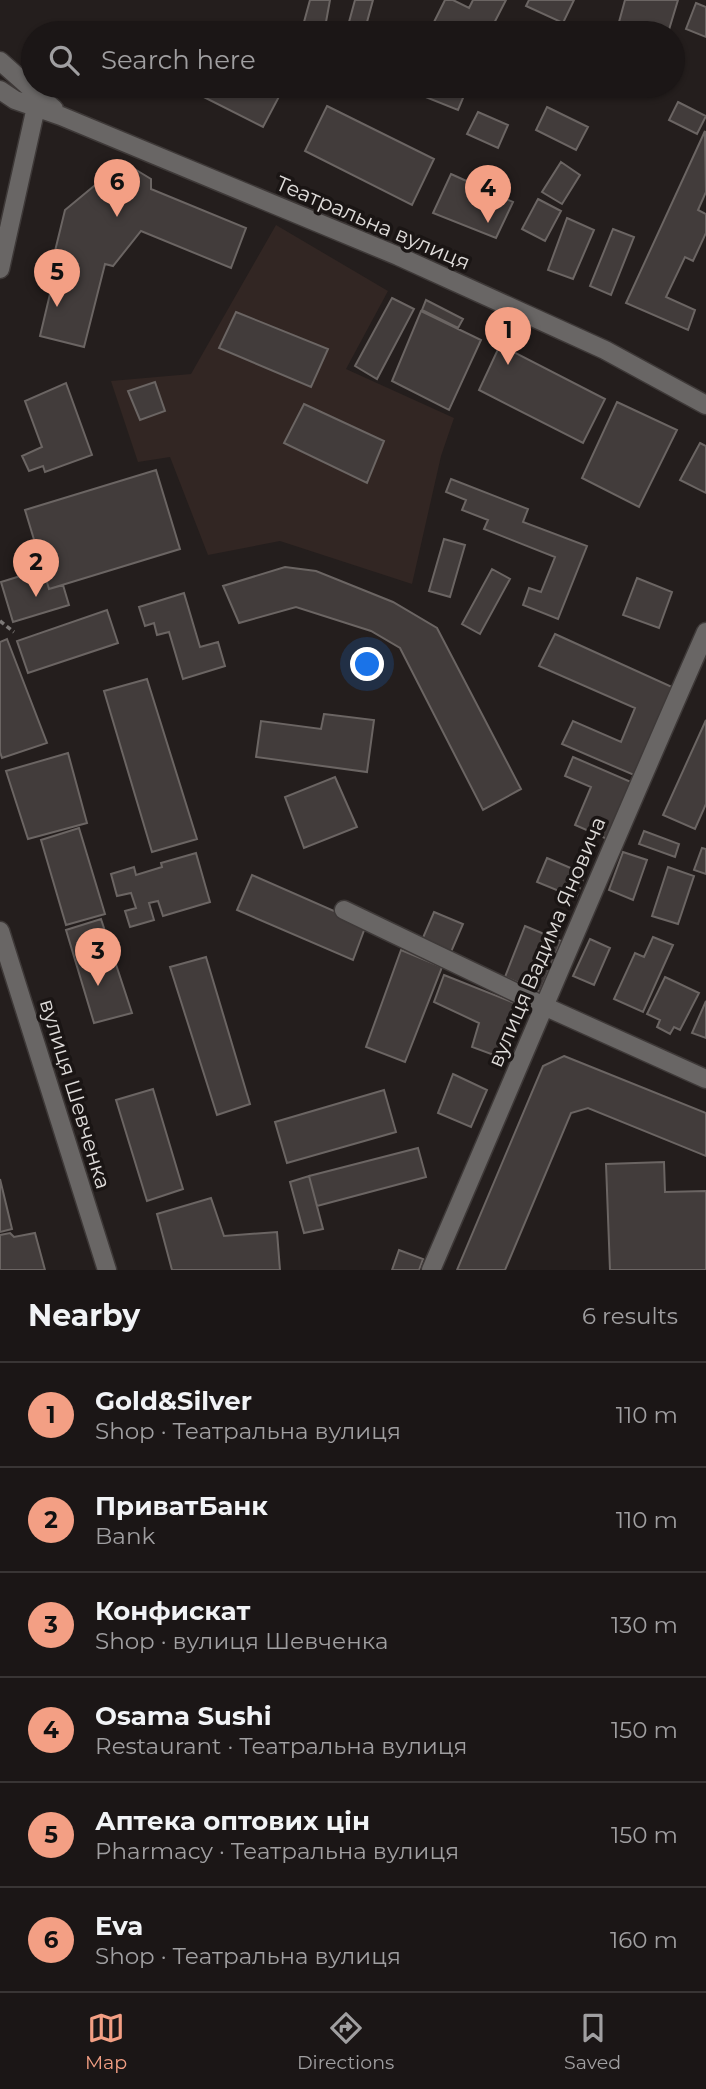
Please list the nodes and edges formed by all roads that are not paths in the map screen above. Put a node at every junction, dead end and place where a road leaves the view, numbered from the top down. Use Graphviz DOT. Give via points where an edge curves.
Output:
graph roads {
  1 [pos="0,61"];
  2 [pos="21,80"];
  3 [pos="5,97"];
  4 [pos="41,98"];
  5 [pos="36,107"];
  6 [pos="61,116"];
  7 [pos="0,269"];
  8 [pos="706,405"];
  9 [pos="706,632"];
  10 [pos="344,910"];
  11 [pos="0,931"];
  12 [pos="546,1007"];
  13 [pos="706,1079"];
  14 [pos="107,1270"];
  15 [pos="431,1270"];
  1 -- 2 [label="street"];
  3 -- 5 [label="street, Театральна вулиця"];
  4 -- 6 [label="street"];
  5 -- 6 [label="street, Театральна вулиця"];
  5 -- 7 [label="street"];
  6 -- 8 [label="street, Театральна вулиця" via="398,256 605,350"];
  9 -- 12 [label="street, вулиця Вадима Яновича"];
  10 -- 12 [label="street"];
  11 -- 14 [label="street, вулиця Шевченка"];
  12 -- 13 [label="street"];
  12 -- 15 [label="street, вулиця Вадима Яновича"];
}
